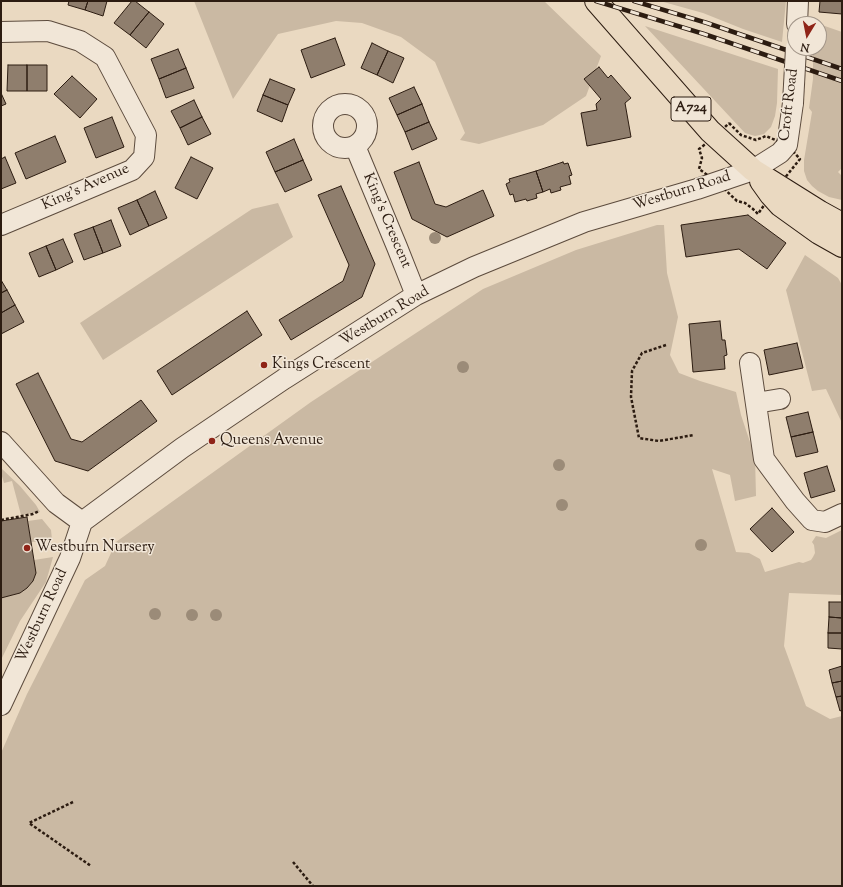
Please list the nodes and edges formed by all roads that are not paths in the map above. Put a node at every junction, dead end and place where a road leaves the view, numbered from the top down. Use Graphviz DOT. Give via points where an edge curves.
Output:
graph roads {
  1 [pos="596,1"];
  2 [pos="798,1"];
  3 [pos="797,16"];
  4 [pos="1,32"];
  5 [pos="795,56"];
  6 [pos="354,146"];
  7 [pos="754,170"];
  8 [pos="842,224"];
  9 [pos="1,225"];
  10 [pos="842,246"];
  11 [pos="416,295"];
  12 [pos="750,363"];
  13 [pos="780,400"];
  14 [pos="756,403"];
  15 [pos="1,442"];
  16 [pos="842,514"];
  17 [pos="82,522"];
  18 [pos="1,705"];
  1 -- 7 [label="main road, A724" via="710,131"];
  2 -- 3 [label="street"];
  4 -- 9 [label="street, King's Avenue" via="48,31 80,41 104,57 146,135 144,157 132,170"];
  5 -- 7 [label="street, Croft Road, bridge" via="787,145 780,153"];
  6 -- 11 [label="street, King's Crescent"];
  7 -- 8 [label="main road, A724"];
  7 -- 10 [label="main road, A724" via="780,205"];
  7 -- 11 [label="street, Westburn Road" via="584,222 474,267"];
  11 -- 17 [label="street, Westburn Road" via="271,387 182,448"];
  12 -- 14 [label="street"];
  13 -- 14 [label="street"];
  14 -- 16 [label="street" via="764,459 795,502 812,520 825,522"];
  15 -- 17 [label="street" via="56,503"];
  17 -- 18 [label="street, Westburn Road" via="70,558"];
}
